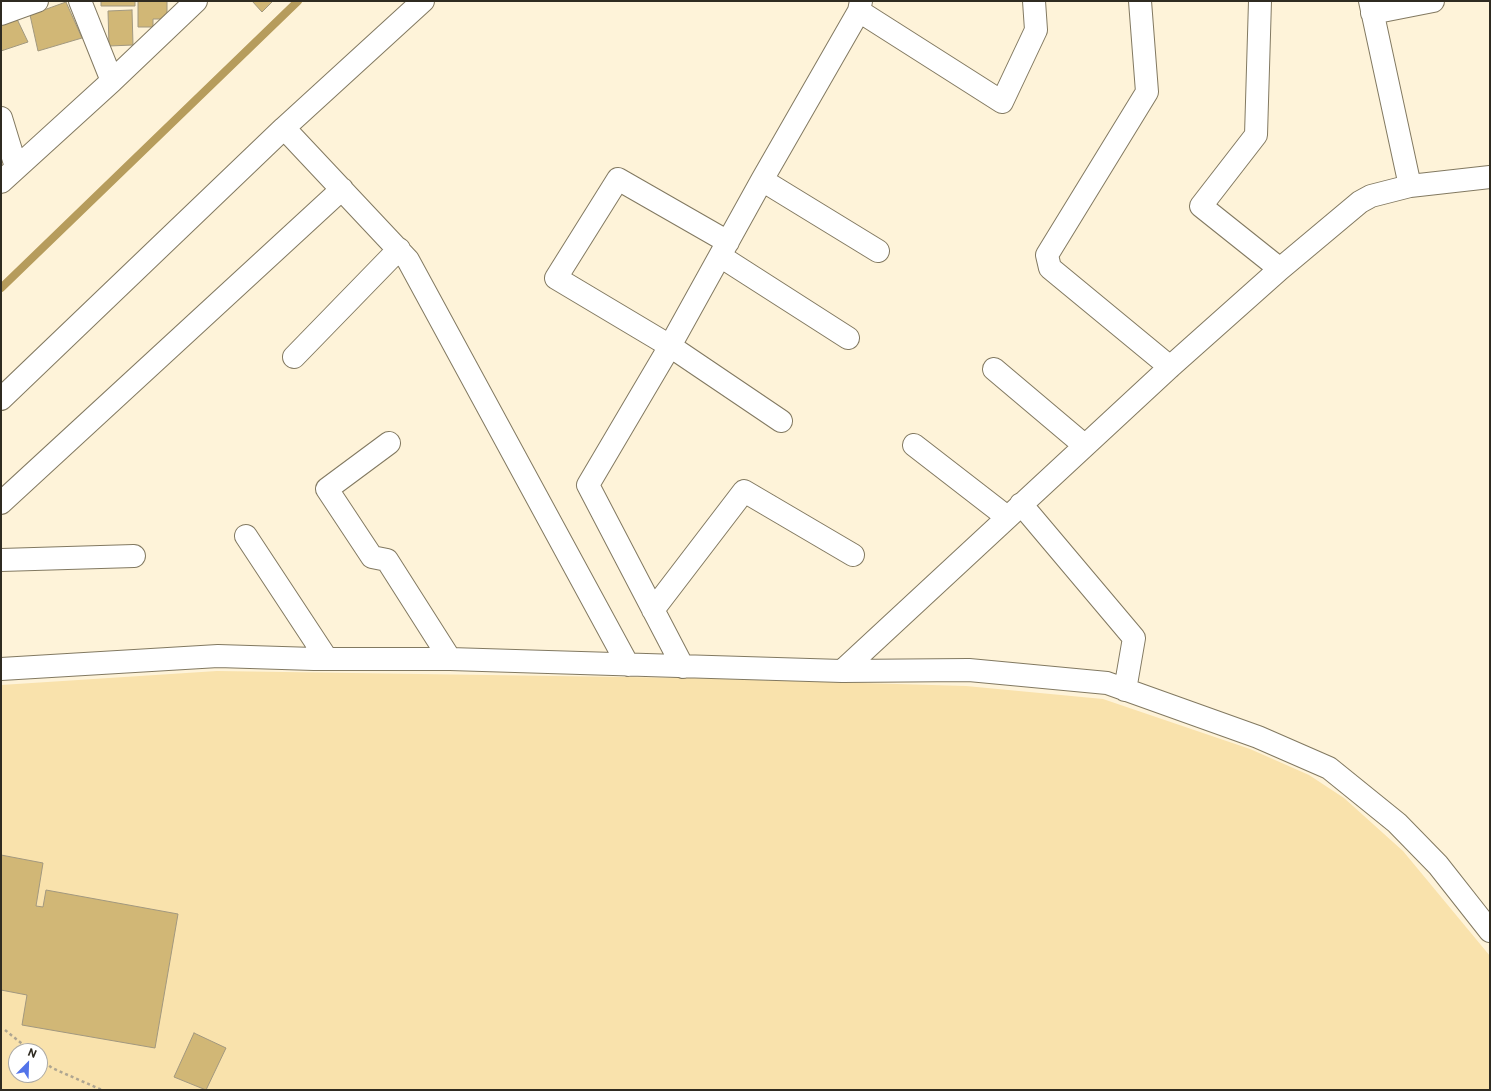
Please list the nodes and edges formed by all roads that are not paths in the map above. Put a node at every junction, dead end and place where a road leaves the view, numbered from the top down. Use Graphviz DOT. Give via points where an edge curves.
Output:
graph roads {
  1 [pos="37,1"];
  2 [pos="80,1"];
  3 [pos="196,1"];
  4 [pos="423,1"];
  5 [pos="1034,1"];
  6 [pos="1140,1"];
  7 [pos="1260,1"];
  8 [pos="1433,1"];
  9 [pos="860,6"];
  10 [pos="1371,7"];
  11 [pos="1,14"];
  12 [pos="112,81"];
  13 [pos="1,118"];
  14 [pos="284,128"];
  15 [pos="8,174"];
  16 [pos="1490,177"];
  17 [pos="762,180"];
  18 [pos="1410,186"];
  19 [pos="342,189"];
  20 [pos="399,249"];
  21 [pos="724,249"];
  22 [pos="878,251"];
  23 [pos="1280,269"];
  24 [pos="848,338"];
  25 [pos="670,346"];
  26 [pos="294,358"];
  27 [pos="1170,367"];
  28 [pos="994,369"];
  29 [pos="1,399"];
  30 [pos="781,421"];
  31 [pos="389,443"];
  32 [pos="914,445"];
  33 [pos="1084,445"];
  34 [pos="1,503"];
  35 [pos="1014,511"];
  36 [pos="246,536"];
  37 [pos="853,555"];
  38 [pos="134,556"];
  39 [pos="1,560"];
  40 [pos="653,610"];
  41 [pos="327,659"];
  42 [pos="450,659"];
  43 [pos="628,665"];
  44 [pos="683,666"];
  45 [pos="1,669"];
  46 [pos="842,671"];
  47 [pos="1125,690"];
  48 [pos="1490,931"];
  1 -- 11 [label="street"];
  2 -- 12 [label="street"];
  3 -- 12 [label="street"];
  4 -- 14 [label="street"];
  5 -- 9 [label="street" via="1036,30 1002,102"];
  6 -- 27 [label="street" via="1147,92 1047,255 1050,268"];
  7 -- 23 [label="street" via="1256,135 1201,206"];
  8 -- 10 [label="street"];
  9 -- 17 [label="street"];
  10 -- 18 [label="street"];
  12 -- 15 [label="street"];
  13 -- 15 [label="street"];
  14 -- 19 [label="street"];
  14 -- 29 [label="street"];
  16 -- 18 [label="street"];
  17 -- 21 [label="street"];
  17 -- 22 [label="street"];
  18 -- 23 [label="street" via="1371,196 1360,202"];
  19 -- 20 [label="street"];
  19 -- 34 [label="street"];
  20 -- 26 [label="street"];
  20 -- 43 [label="street" via="408,260"];
  21 -- 24 [label="street"];
  21 -- 25 [label="street"];
  21 -- 25 [label="street" via="618,179 556,278"];
  23 -- 27 [label="street"];
  25 -- 30 [label="street"];
  25 -- 40 [label="street" via="588,485"];
  27 -- 33 [label="street"];
  28 -- 33 [label="street"];
  31 -- 42 [label="street" via="327,489 372,557 386,560"];
  32 -- 35 [label="street"];
  33 -- 35 [label="street"];
  35 -- 46 [label="street"];
  35 -- 47 [label="street" via="1134,638"];
  36 -- 41 [label="street"];
  37 -- 40 [label="street" via="744,491"];
  38 -- 39 [label="street"];
  40 -- 44 [label="street"];
  41 -- 42 [label="street"];
  41 -- 45 [label="street" via="218,656"];
  42 -- 43 [label="street"];
  43 -- 44 [label="street"];
  44 -- 46 [label="street"];
  46 -- 47 [label="street" via="969,670 1107,683"];
  47 -- 48 [label="street" via="1258,737 1329,768 1397,823 1438,866"];
}
